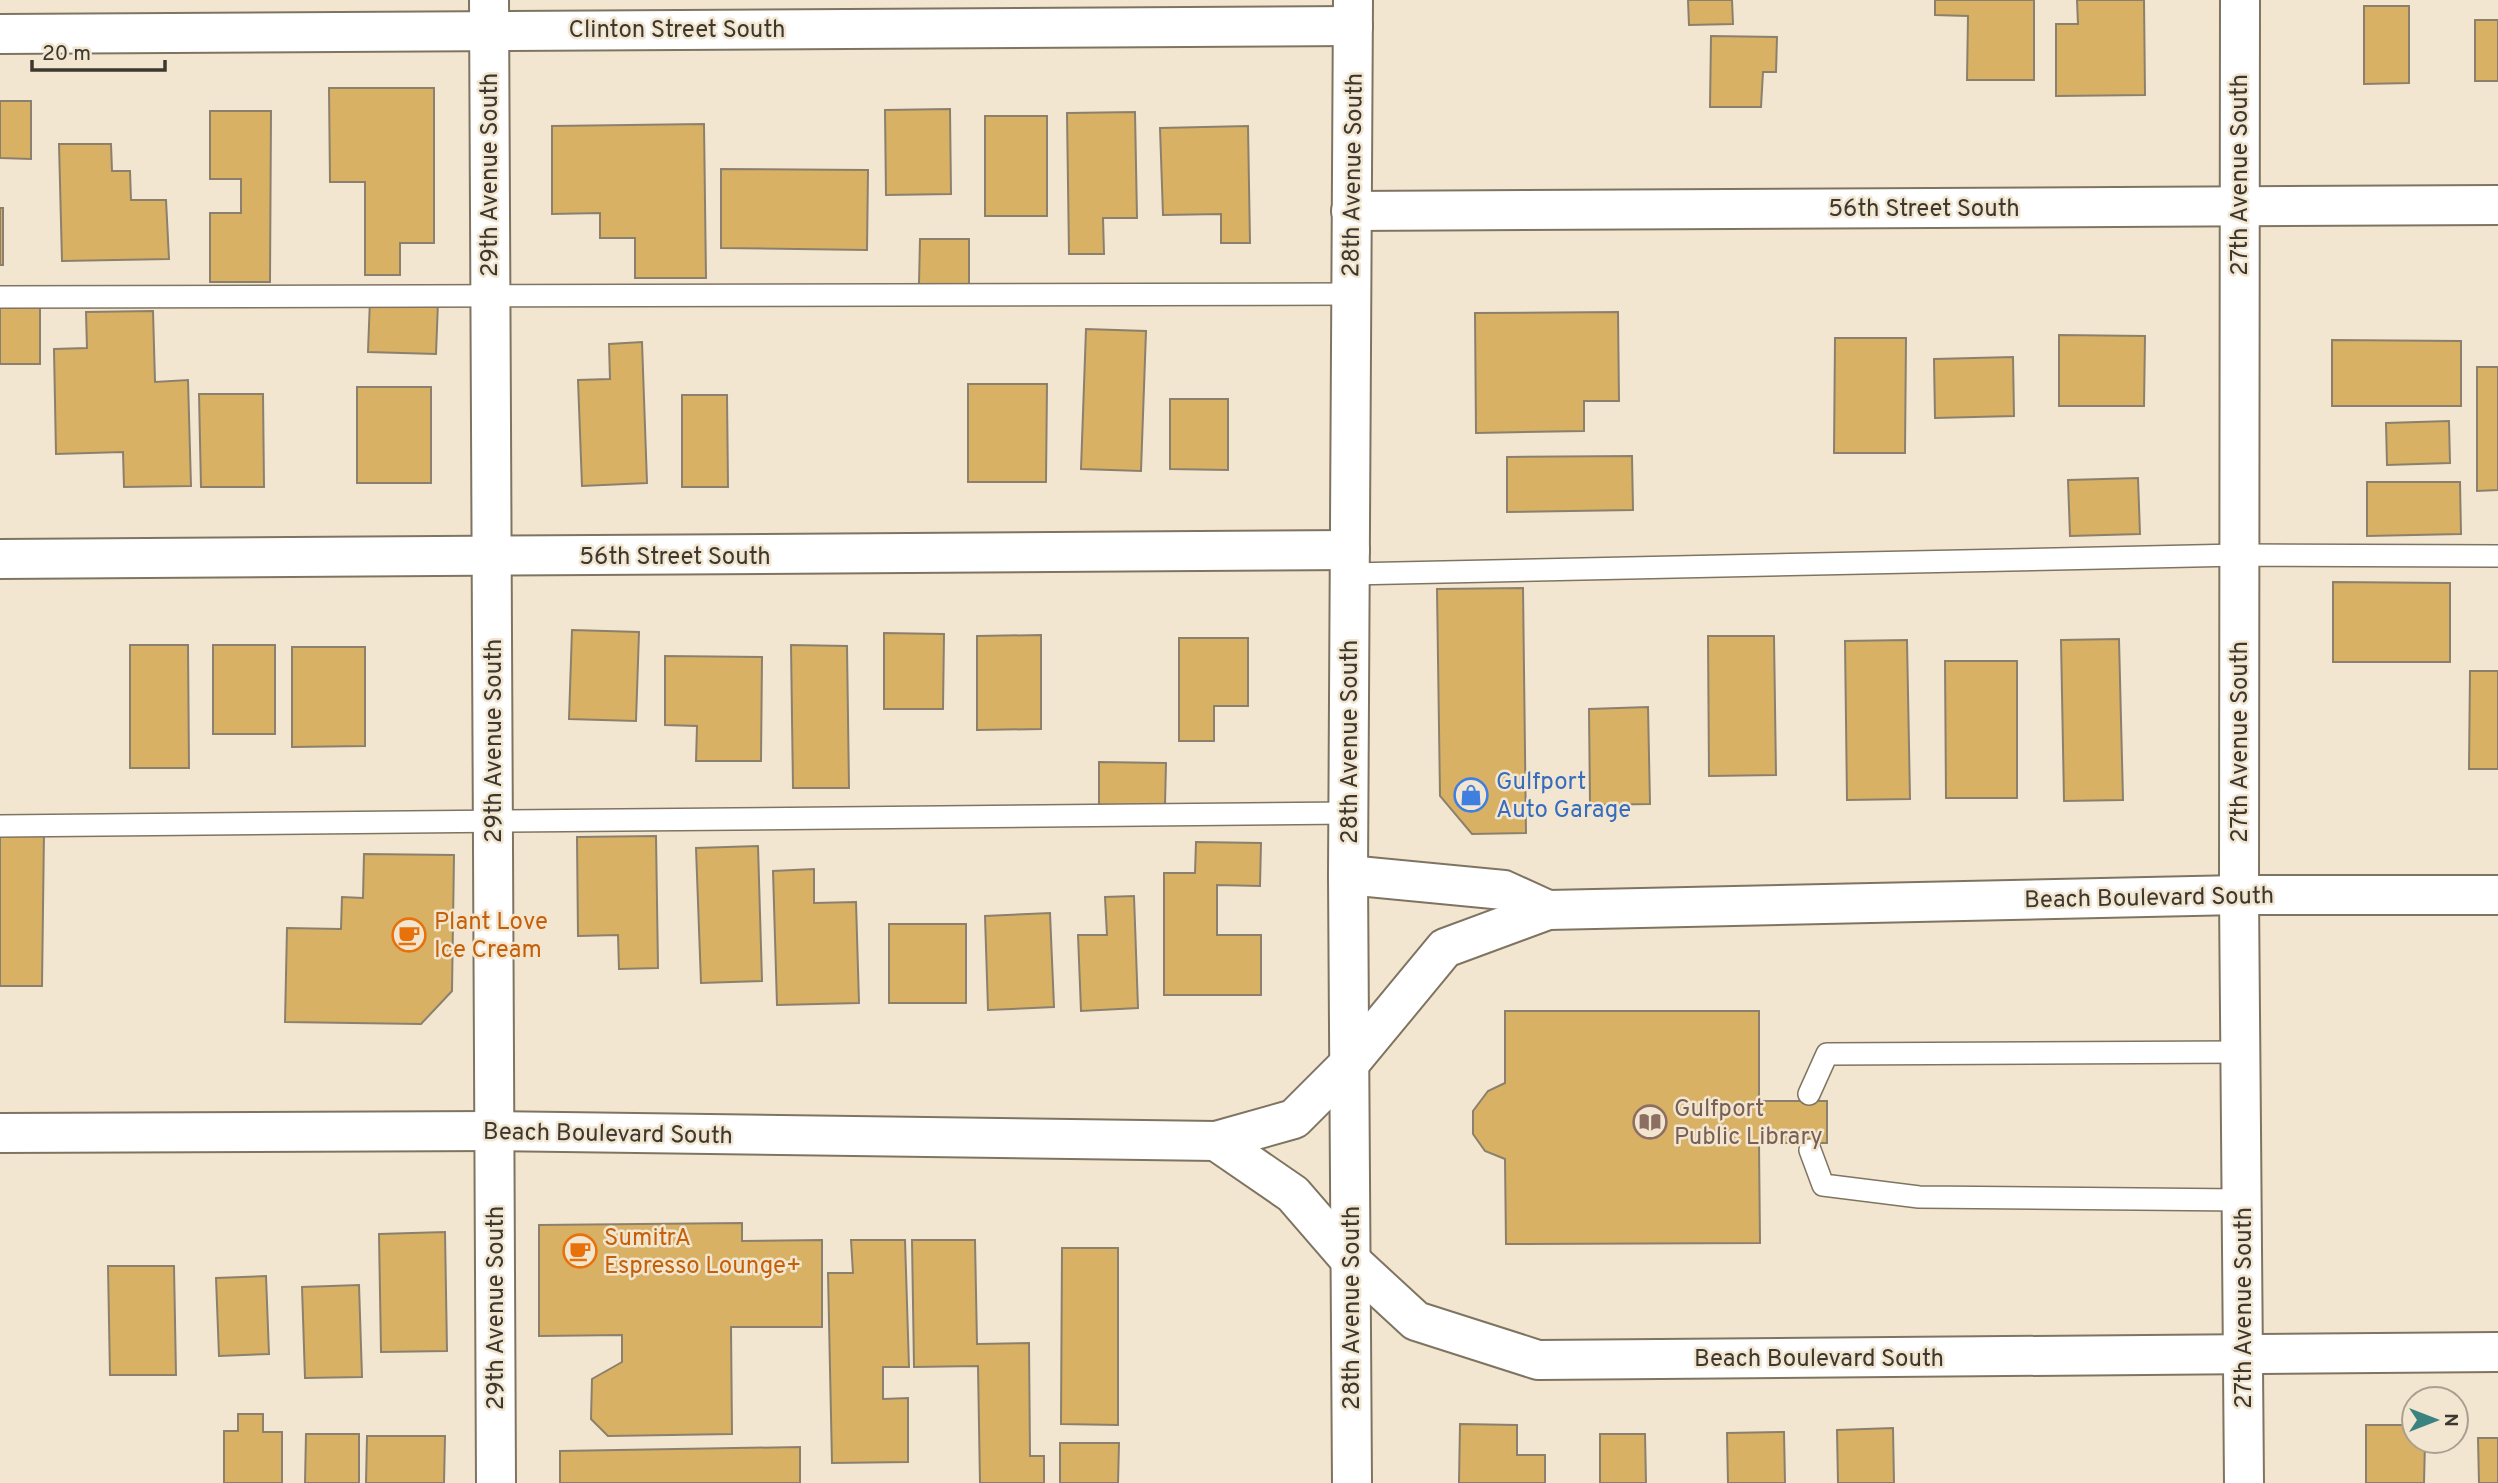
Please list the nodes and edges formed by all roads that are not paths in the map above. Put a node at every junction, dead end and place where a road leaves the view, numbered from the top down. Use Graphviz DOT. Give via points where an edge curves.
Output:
graph roads {
  1 [pos="2240,0"];
  2 [pos="1353,13"];
  3 [pos="489,15"];
  4 [pos="0,34"];
  5 [pos="2498,205"];
  6 [pos="2239,207"];
  7 [pos="1351,211"];
  8 [pos="1350,294"];
  9 [pos="490,296"];
  10 [pos="0,297"];
  11 [pos="2239,555"];
  12 [pos="2498,556"];
  13 [pos="492,557"];
  14 [pos="0,559"];
  15 [pos="1350,562"];
  16 [pos="1350,813"];
  17 [pos="493,820"];
  18 [pos="0,826"];
  19 [pos="1348,875"];
  20 [pos="2239,895"];
  21 [pos="2498,895"];
  22 [pos="1548,910"];
  23 [pos="2241,1052"];
  24 [pos="1350,1063"];
  25 [pos="1809,1094"];
  26 [pos="494,1131"];
  27 [pos="0,1133"];
  28 [pos="1216,1141"];
  29 [pos="1810,1150"];
  30 [pos="2242,1200"];
  31 [pos="1351,1261"];
  32 [pos="2498,1352"];
  33 [pos="2244,1354"];
  34 [pos="496,1483"];
  35 [pos="1352,1483"];
  36 [pos="2244,1483"];
  1 -- 6 [label="street, 27th Avenue South"];
  2 -- 3 [label="street, Clinton Street South"];
  2 -- 7 [label="street, 28th Avenue South"];
  3 -- 4 [label="street, Clinton Street South"];
  3 -- 9 [label="street, 29th Avenue South"];
  5 -- 6 [label="street, 56th Street South"];
  6 -- 7 [label="street, 56th Street South"];
  6 -- 11 [label="street, 27th Avenue South"];
  7 -- 8 [label="street, 28th Avenue South"];
  8 -- 9 [label="lane"];
  8 -- 15 [label="street, 28th Avenue South"];
  9 -- 10 [label="lane"];
  9 -- 13 [label="street, 29th Avenue South"];
  11 -- 12 [label="lane"];
  11 -- 15 [label="lane"];
  11 -- 20 [label="street, 27th Avenue South"];
  13 -- 14 [label="street, 56th Street South"];
  13 -- 15 [label="street, 56th Street South"];
  13 -- 17 [label="street, 29th Avenue South"];
  15 -- 16 [label="street, 28th Avenue South"];
  16 -- 17 [label="lane"];
  16 -- 19 [label="street, 28th Avenue South"];
  17 -- 18 [label="lane"];
  17 -- 26 [label="street, 29th Avenue South"];
  19 -- 22 [label="street, Beach Boulevard South" via="1504,890"];
  19 -- 24 [label="street, 28th Avenue South"];
  20 -- 21 [label="street, Beach Boulevard South"];
  20 -- 22 [label="street, Beach Boulevard South"];
  20 -- 23 [label="street, 27th Avenue South"];
  22 -- 24 [label="street, Beach Boulevard South" via="1445,948"];
  23 -- 25 [label="lane" via="1827,1054"];
  23 -- 30 [label="street, 27th Avenue South"];
  24 -- 28 [label="street, Beach Boulevard South" via="1294,1119"];
  24 -- 31 [label="street, 28th Avenue South"];
  26 -- 27 [label="street, Beach Boulevard South"];
  26 -- 28 [label="street, Beach Boulevard South"];
  26 -- 34 [label="street, 29th Avenue South"];
  28 -- 31 [label="street, Beach Boulevard South" via="1293,1194"];
  29 -- 30 [label="lane" via="1823,1185 1919,1196"];
  30 -- 33 [label="street, 27th Avenue South"];
  31 -- 33 [label="street, Beach Boulevard South" via="1416,1321 1538,1360"];
  31 -- 35 [label="street, 28th Avenue South"];
  32 -- 33 [label="street, Beach Boulevard South"];
  33 -- 36 [label="street, 27th Avenue South"];
}
